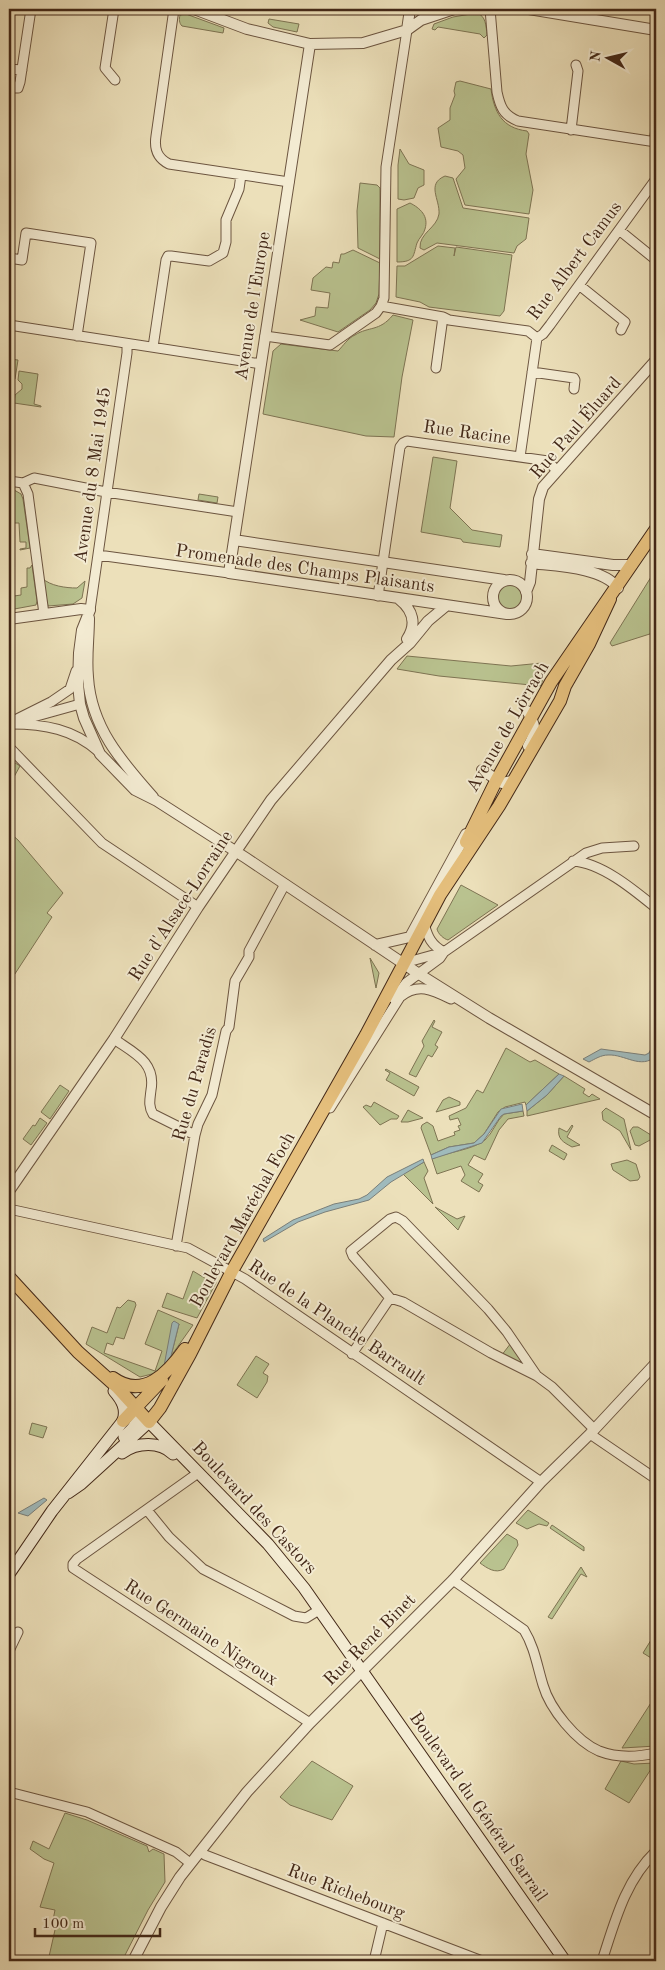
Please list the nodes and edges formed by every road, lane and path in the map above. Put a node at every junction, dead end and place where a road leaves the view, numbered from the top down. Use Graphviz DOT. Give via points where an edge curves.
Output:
graph roads {
  1 [pos="32,9"];
  2 [pos="114,9"];
  3 [pos="174,9"];
  4 [pos="194,9"];
  5 [pos="410,9"];
  6 [pos="454,9"];
  7 [pos="490,9"];
  8 [pos="529,9"];
  9 [pos="407,30"];
  10 [pos="656,30"];
  11 [pos="310,44"];
  12 [pos="576,66"];
  13 [pos="9,69"];
  14 [pos="22,70"];
  15 [pos="115,80"];
  16 [pos="9,88"];
  17 [pos="656,129"];
  18 [pos="571,130"];
  19 [pos="655,142"];
  20 [pos="241,175"];
  21 [pos="656,179"];
  22 [pos="289,182"];
  23 [pos="619,230"];
  24 [pos="9,258"];
  25 [pos="656,260"];
  26 [pos="579,285"];
  27 [pos="381,306"];
  28 [pos="442,317"];
  29 [pos="9,325"];
  30 [pos="621,330"];
  31 [pos="77,336"];
  32 [pos="265,336"];
  33 [pos="536,338"];
  34 [pos="127,345"];
  35 [pos="153,347"];
  36 [pos="656,360"];
  37 [pos="261,364"];
  38 [pos="436,368"];
  39 [pos="532,372"];
  40 [pos="574,389"];
  41 [pos="520,456"];
  42 [pos="557,471"];
  43 [pos="9,482"];
  44 [pos="23,482"];
  45 [pos="106,492"];
  46 [pos="238,512"];
  47 [pos="656,516"];
  48 [pos="656,529"];
  49 [pos="234,540"];
  50 [pos="643,548"];
  51 [pos="98,555"];
  52 [pos="532,558"];
  53 [pos="383,562"];
  54 [pos="632,564"];
  55 [pos="229,573"];
  56 [pos="504,580"];
  57 [pos="517,581"];
  58 [pos="618,588"];
  59 [pos="526,592"];
  60 [pos="378,596"];
  61 [pos="610,598"];
  62 [pos="399,600"];
  63 [pos="446,606"];
  64 [pos="90,610"];
  65 [pos="44,614"];
  66 [pos="507,614"];
  67 [pos="9,619"];
  68 [pos="399,651"];
  69 [pos="74,690"];
  70 [pos="90,695"];
  71 [pos="80,704"];
  72 [pos="529,714"];
  73 [pos="9,724"];
  74 [pos="9,747"];
  75 [pos="100,754"];
  76 [pos="482,770"];
  77 [pos="496,780"];
  78 [pos="513,780"];
  79 [pos="157,801"];
  80 [pos="634,846"];
  81 [pos="611,848"];
  82 [pos="235,851"];
  83 [pos="572,861"];
  84 [pos="597,867"];
  85 [pos="449,879"];
  86 [pos="285,884"];
  87 [pos="198,907"];
  88 [pos="656,908"];
  89 [pos="424,924"];
  90 [pos="375,945"];
  91 [pos="444,952"];
  92 [pos="404,963"];
  93 [pos="419,974"];
  94 [pos="490,1018"];
  95 [pos="366,1035"];
  96 [pos="114,1039"];
  97 [pos="655,1111"];
  98 [pos="318,1118"];
  99 [pos="195,1135"];
  100 [pos="9,1192"];
  101 [pos="9,1209"];
  102 [pos="176,1246"];
  103 [pos="232,1271"];
  104 [pos="9,1277"];
  105 [pos="390,1298"];
  106 [pos="216,1303"];
  107 [pos="198,1338"];
  108 [pos="78,1352"];
  109 [pos="352,1354"];
  110 [pos="656,1363"];
  111 [pos="537,1376"];
  112 [pos="142,1415"];
  113 [pos="123,1421"];
  114 [pos="592,1432"];
  115 [pos="92,1474"];
  116 [pos="196,1474"];
  117 [pos="656,1479"];
  118 [pos="541,1482"];
  119 [pos="68,1493"];
  120 [pos="147,1510"];
  121 [pos="9,1574"];
  122 [pos="453,1580"];
  123 [pos="319,1610"];
  124 [pos="18,1632"];
  125 [pos="9,1650"];
  126 [pos="363,1672"];
  127 [pos="310,1723"];
  128 [pos="656,1753"];
  129 [pos="9,1792"];
  130 [pos="200,1852"];
  131 [pos="656,1852"];
  132 [pos="190,1863"];
  133 [pos="383,1923"];
  134 [pos="133,1961"];
  135 [pos="374,1961"];
  136 [pos="482,1961"];
  137 [pos="565,1961"];
  138 [pos="602,1961"];
  1 -- 14 [label="street"];
  2 -- 15 [label="street" via="105,68"];
  3 -- 20 [label="street" via="155,149 169,164"];
  4 -- 11 [label="street" via="247,29"];
  5 -- 9 [label="street"];
  6 -- 9 [label="street" via="421,20"];
  7 -- 18 [label="street" via="499,105 506,115 518,121"];
  8 -- 10 [label="street"];
  9 -- 11 [label="street" via="363,43"];
  9 -- 27 [label="street" via="386,179 384,298"];
  11 -- 22 [label="street, Avenue de l'Europe"];
  12 -- 18 [label="street"];
  13 -- 14 [label="street"];
  14 -- 16 [label="street" via="19,86"];
  17 -- 19 [label="street"];
  18 -- 19 [label="street"];
  20 -- 22 [label="street"];
  20 -- 35 [label="street" via="226,220 223,253 209,261 168,256"];
  21 -- 23 [label="street, Rue Albert Camus"];
  22 -- 32 [label="street, Avenue de l'Europe"];
  23 -- 25 [label="street"];
  23 -- 26 [label="street, Rue Albert Camus"];
  24 -- 31 [label="street" via="22,260 26,233 91,244"];
  26 -- 30 [label="street" via="625,322"];
  26 -- 33 [label="street, Rue Albert Camus" via="543,334"];
  27 -- 28 [label="street"];
  27 -- 32 [label="street" via="330,346"];
  28 -- 33 [label="street" via="528,331"];
  28 -- 38 [label="street"];
  29 -- 31 [label="street"];
  31 -- 34 [label="street"];
  32 -- 37 [label="street, Avenue de l'Europe"];
  33 -- 39 [label="street, Rue Albert Camus"];
  34 -- 35 [label="street"];
  34 -- 45 [label="street, Avenue du 8 Mai 1945"];
  35 -- 37 [label="street"];
  36 -- 42 [label="street, Rue Paul Éluard"];
  37 -- 46 [label="street, Avenue de l'Europe"];
  39 -- 40 [label="street" via="575,378"];
  39 -- 41 [label="street, Rue Albert Camus"];
  41 -- 42 [label="street, Rue Racine" via="548,461"];
  41 -- 53 [label="street, Rue Racine" via="403,443"];
  42 -- 52 [label="street, Rue Paul Éluard" via="543,487 539,499"];
  43 -- 44 [label="street"];
  44 -- 45 [label="street" via="34,478"];
  44 -- 65 [label="street" via="28,494"];
  45 -- 46 [label="street"];
  45 -- 51 [label="street, Avenue du 8 Mai 1945"];
  46 -- 49 [label="street, Avenue de l'Europe"];
  47 -- 50 [label="main road, Avenue de Lörrach"];
  48 -- 50 [label="main road, Avenue de Lörrach"];
  49 -- 53 [label="street, Promenade des Champs Plaisants"];
  49 -- 55 [label="street, Avenue de l'Europe"];
  50 -- 54 [label="main road, Avenue de Lörrach"];
  51 -- 55 [label="street, Promenade des Champs Plaisants"];
  51 -- 64 [label="street, Avenue du 8 Mai 1945"];
  52 -- 54 [label="street"];
  52 -- 57 [label="street" via="526,576"];
  52 -- 58 [label="street" via="595,572 613,581"];
  52 -- 59 [label="street"];
  53 -- 56 [label="street, Promenade des Champs Plaisants"];
  53 -- 60 [label="street, Rue Racine"];
  54 -- 58 [label="main road, Avenue de Lörrach"];
  55 -- 60 [label="street, Promenade des Champs Plaisants"];
  56 -- 57 [label="street, Promenade des Champs Plaisants"];
  56 -- 66 [label="street" via="495,588 492,599 497,609"];
  57 -- 59 [label="street"];
  58 -- 61 [label="main road, Avenue de Lörrach"];
  59 -- 66 [label="street" via="527,601 522,610"];
  60 -- 62 [label="street, Promenade des Champs Plaisants"];
  61 -- 72 [label="main road, Avenue de Lörrach"];
  61 -- 78 [label="main road, Avenue de Lörrach" via="560,701"];
  62 -- 63 [label="street, Promenade des Champs Plaisants"];
  62 -- 68 [label="street, Rue d'Alsace-Lorraine" via="406,605 413,620 413,630"];
  63 -- 66 [label="street, Promenade des Champs Plaisants"];
  63 -- 68 [label="street, Rue d'Alsace-Lorraine"];
  64 -- 65 [label="street"];
  64 -- 69 [label="street" via="82,630"];
  64 -- 70 [label="street" via="87,660"];
  65 -- 67 [label="street"];
  68 -- 82 [label="street, Rue d'Alsace-Lorraine" via="271,800"];
  69 -- 70 [label="street"];
  69 -- 71 [label="street"];
  69 -- 71 [label="street" via="9,724"];
  70 -- 71 [label="street"];
  70 -- 79 [label="street" via="113,750"];
  71 -- 75 [label="street"];
  72 -- 77 [label="main road, Avenue de Lörrach"];
  72 -- 78 [label="street" via="535,722 534,737"];
  73 -- 75 [label="street" via="39,724 55,728 76,735"];
  74 -- 87 [label="street" via="100,842"];
  75 -- 79 [label="street" via="135,790"];
  76 -- 77 [label="street"];
  77 -- 78 [label="street" via="504,784"];
  77 -- 85 [label="main road, Avenue de Lörrach"];
  77 -- 90 [label="street" via="410,937"];
  78 -- 85 [label="main road, Avenue de Lörrach"];
  79 -- 82 [label="street"];
  80 -- 81 [label="street"];
  81 -- 83 [label="street" via="586,853"];
  81 -- 84 [label="street" via="600,856"];
  82 -- 86 [label="street"];
  82 -- 87 [label="street, Rue d'Alsace-Lorraine"];
  83 -- 84 [label="street"];
  83 -- 91 [label="street"];
  84 -- 88 [label="street" via="629,886"];
  85 -- 89 [label="main road, Avenue de Lörrach"];
  86 -- 90 [label="street"];
  86 -- 99 [label="street, Rue du Paradis" via="235,981 229,1026 212,1095"];
  87 -- 96 [label="street, Rue d'Alsace-Lorraine"];
  89 -- 91 [label="street" via="429,940"];
  89 -- 92 [label="main road, Avenue de Lörrach"];
  90 -- 92 [label="street"];
  91 -- 92 [label="street"];
  91 -- 93 [label="street, Boulevard Maréchal Foch"];
  92 -- 93 [label="street"];
  92 -- 95 [label="main road, Boulevard Maréchal Foch"];
  93 -- 94 [label="street"];
  93 -- 95 [label="street, Boulevard Maréchal Foch" via="400,989 377,1026"];
  94 -- 97 [label="street"];
  94 -- 98 [label="street, Boulevard Maréchal Foch" via="431,989 414,990 400,997 332,1107"];
  95 -- 98 [label="main road, Boulevard Maréchal Foch"];
  96 -- 99 [label="street" via="140,1056 152,1074 150,1104 153,1114"];
  96 -- 100 [label="street, Rue d'Alsace-Lorraine"];
  98 -- 103 [label="main road, Boulevard Maréchal Foch"];
  99 -- 102 [label="street, Rue du Paradis"];
  101 -- 102 [label="street, Rue de la Planche Barrault"];
  102 -- 103 [label="street, Rue de la Planche Barrault" via="188,1248"];
  103 -- 106 [label="main road, Boulevard Maréchal Foch"];
  103 -- 109 [label="street, Rue de la Planche Barrault"];
  104 -- 108 [label="main road"];
  105 -- 109 [label="street"];
  105 -- 111 [label="street" via="413,1306 491,1353"];
  105 -- 111 [label="street" via="351,1251 396,1217 488,1309"];
  106 -- 107 [label="main road, Boulevard Maréchal Foch"];
  106 -- 108 [label="main road" via="178,1359 162,1376 151,1382 127,1386"];
  107 -- 112 [label="main road, Boulevard Maréchal Foch"];
  107 -- 112 [label="main road, Boulevard Maréchal Foch" via="190,1354 149,1399"];
  108 -- 112 [label="main road"];
  108 -- 113 [label="main road" via="122,1402 126,1413"];
  109 -- 118 [label="street, Rue de la Planche Barrault"];
  110 -- 114 [label="street, Rue René Binet"];
  111 -- 114 [label="street" via="552,1387"];
  112 -- 113 [label="main road, Boulevard Maréchal Foch"];
  112 -- 115 [label="main road, Boulevard Maréchal Foch"];
  112 -- 116 [label="main road, Boulevard des Castors"];
  112 -- 119 [label="main road"];
  113 -- 119 [label="main road, Boulevard Maréchal Foch"];
  114 -- 117 [label="street"];
  114 -- 118 [label="street, Rue René Binet"];
  115 -- 116 [label="main road" via="129,1448 142,1445 164,1447"];
  115 -- 119 [label="main road, Boulevard Maréchal Foch"];
  116 -- 120 [label="street"];
  116 -- 123 [label="main road, Boulevard des Castors" via="285,1562"];
  118 -- 122 [label="street, Rue René Binet"];
  119 -- 121 [label="main road, Boulevard Maréchal Foch"];
  120 -- 123 [label="street" via="168,1536 206,1571 294,1616 306,1618"];
  120 -- 127 [label="street, Rue Germaine Nigroux" via="77,1560 73,1564 74,1570"];
  122 -- 126 [label="street, Rue René Binet"];
  122 -- 128 [label="street" via="524,1630 532,1642 552,1707 578,1736 593,1748 607,1753 625,1756"];
  123 -- 126 [label="main road, Boulevard des Castors"];
  124 -- 125 [label="street"];
  126 -- 127 [label="street, Rue René Binet"];
  126 -- 137 [label="main road, Boulevard du Général Sarrail"];
  127 -- 130 [label="street, Rue René Binet" via="247,1792"];
  129 -- 132 [label="street" via="87,1812 176,1852"];
  130 -- 132 [label="street, Rue René Binet"];
  130 -- 133 [label="street, Rue Richebourg"];
  131 -- 138 [label="street" via="636,1875 624,1896"];
  132 -- 134 [label="street, Rue René Binet" via="161,1907"];
  133 -- 135 [label="street"];
  133 -- 136 [label="street, Rue Richebourg"];
}
